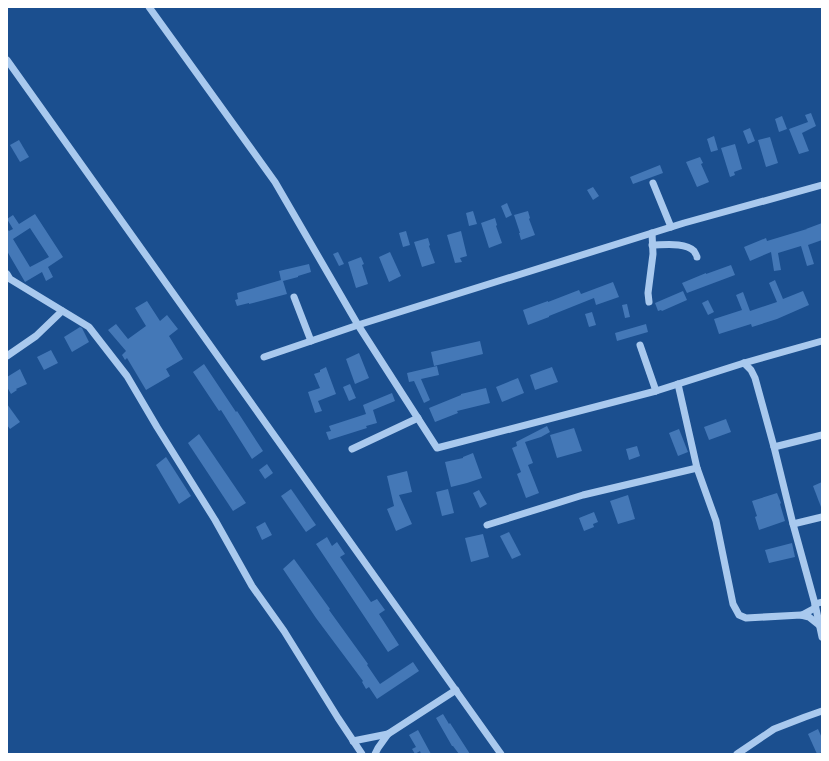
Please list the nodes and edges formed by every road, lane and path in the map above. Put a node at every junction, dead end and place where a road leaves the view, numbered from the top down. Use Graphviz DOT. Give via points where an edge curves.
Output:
graph roads {
  1 [pos="149,7"];
  2 [pos="7,60"];
  3 [pos="653,183"];
  4 [pos="822,185"];
  5 [pos="671,227"];
  6 [pos="652,234"];
  7 [pos="652,245"];
  8 [pos="697,257"];
  9 [pos="7,274"];
  10 [pos="294,297"];
  11 [pos="649,302"];
  12 [pos="62,311"];
  13 [pos="358,325"];
  14 [pos="311,341"];
  15 [pos="822,341"];
  16 [pos="640,345"];
  17 [pos="7,356"];
  18 [pos="264,357"];
  19 [pos="744,363"];
  20 [pos="678,384"];
  21 [pos="656,391"];
  22 [pos="418,418"];
  23 [pos="822,435"];
  24 [pos="774,447"];
  25 [pos="352,449"];
  26 [pos="697,468"];
  27 [pos="822,517"];
  28 [pos="793,524"];
  29 [pos="487,525"];
  30 [pos="818,603"];
  31 [pos="802,615"];
  32 [pos="819,626"];
  33 [pos="822,636"];
  34 [pos="456,690"];
  35 [pos="822,711"];
  36 [pos="388,734"];
  37 [pos="353,741"];
  38 [pos="362,754"];
  39 [pos="375,754"];
  40 [pos="501,754"];
  41 [pos="737,754"];
  1 -- 13 [label="street" via="275,182"];
  2 -- 34 [label="street"];
  3 -- 5 [label="street"];
  4 -- 5 [label="street"];
  5 -- 6 [label="street"];
  6 -- 7 [label="street"];
  6 -- 13 [label="street"];
  7 -- 8 [label="street" via="686,246 694,251"];
  7 -- 11 [label="street"];
  9 -- 12 [label="street" via="10,279"];
  10 -- 14 [label="street"];
  12 -- 17 [label="street" via="36,336"];
  12 -- 37 [label="street" via="89,327 127,376 252,586 284,631"];
  13 -- 14 [label="street"];
  13 -- 22 [label="street"];
  14 -- 18 [label="street"];
  15 -- 19 [label="street"];
  16 -- 21 [label="street"];
  19 -- 20 [label="street"];
  19 -- 24 [label="street" via="755,378"];
  20 -- 21 [label="street"];
  20 -- 26 [label="street"];
  21 -- 22 [label="street" via="437,448"];
  22 -- 25 [label="street"];
  23 -- 24 [label="street"];
  24 -- 28 [label="street"];
  26 -- 29 [label="street" via="583,495"];
  26 -- 31 [label="street" via="716,521 733,604 739,615 746,618"];
  27 -- 28 [label="street"];
  28 -- 30 [label="street"];
  30 -- 31 [label="street" via="815,608"];
  30 -- 32 [label="street"];
  31 -- 32 [label="street" via="809,617"];
  32 -- 33 [label="street"];
  34 -- 36 [label="street"];
  34 -- 40 [label="street"];
  35 -- 41 [label="street" via="774,729"];
  36 -- 37 [label="street"];
  36 -- 39 [label="street"];
  37 -- 38 [label="street"];
}
